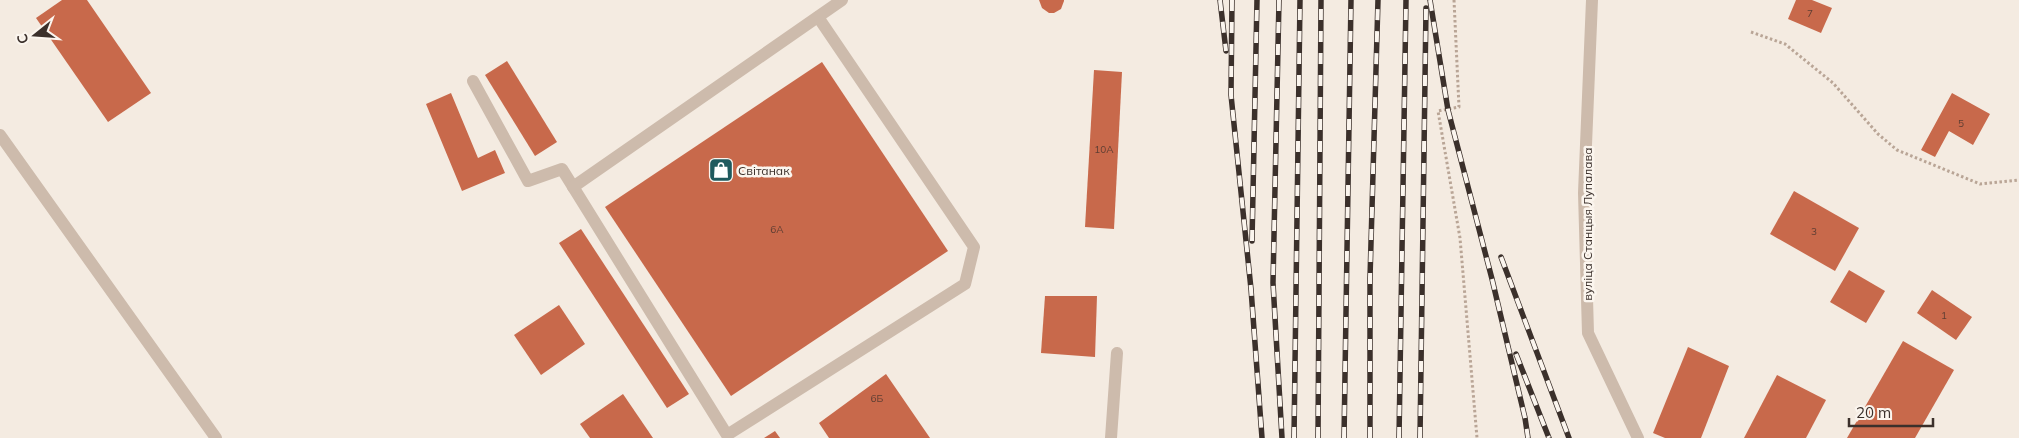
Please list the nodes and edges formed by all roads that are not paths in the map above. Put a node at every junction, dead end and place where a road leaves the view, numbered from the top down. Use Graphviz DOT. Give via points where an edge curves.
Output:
graph roads {
  1 [pos="842,0"];
  2 [pos="1592,0"];
  3 [pos="818,16"];
  4 [pos="473,81"];
  5 [pos="0,135"];
  6 [pos="573,187"];
  7 [pos="1117,354"];
  8 [pos="216,438"];
  9 [pos="1111,438"];
  10 [pos="1638,438"];
  1 -- 3 [label="street"];
  2 -- 10 [label="street, вуліца Станцыя Лупалава" via="1584,193 1588,333"];
  3 -- 6 [label="street"];
  3 -- 6 [label="street" via="974,247 965,284 727,434"];
  4 -- 6 [label="street" via="528,182 562,169"];
  5 -- 8 [label="street"];
  7 -- 9 [label="street"];
}
